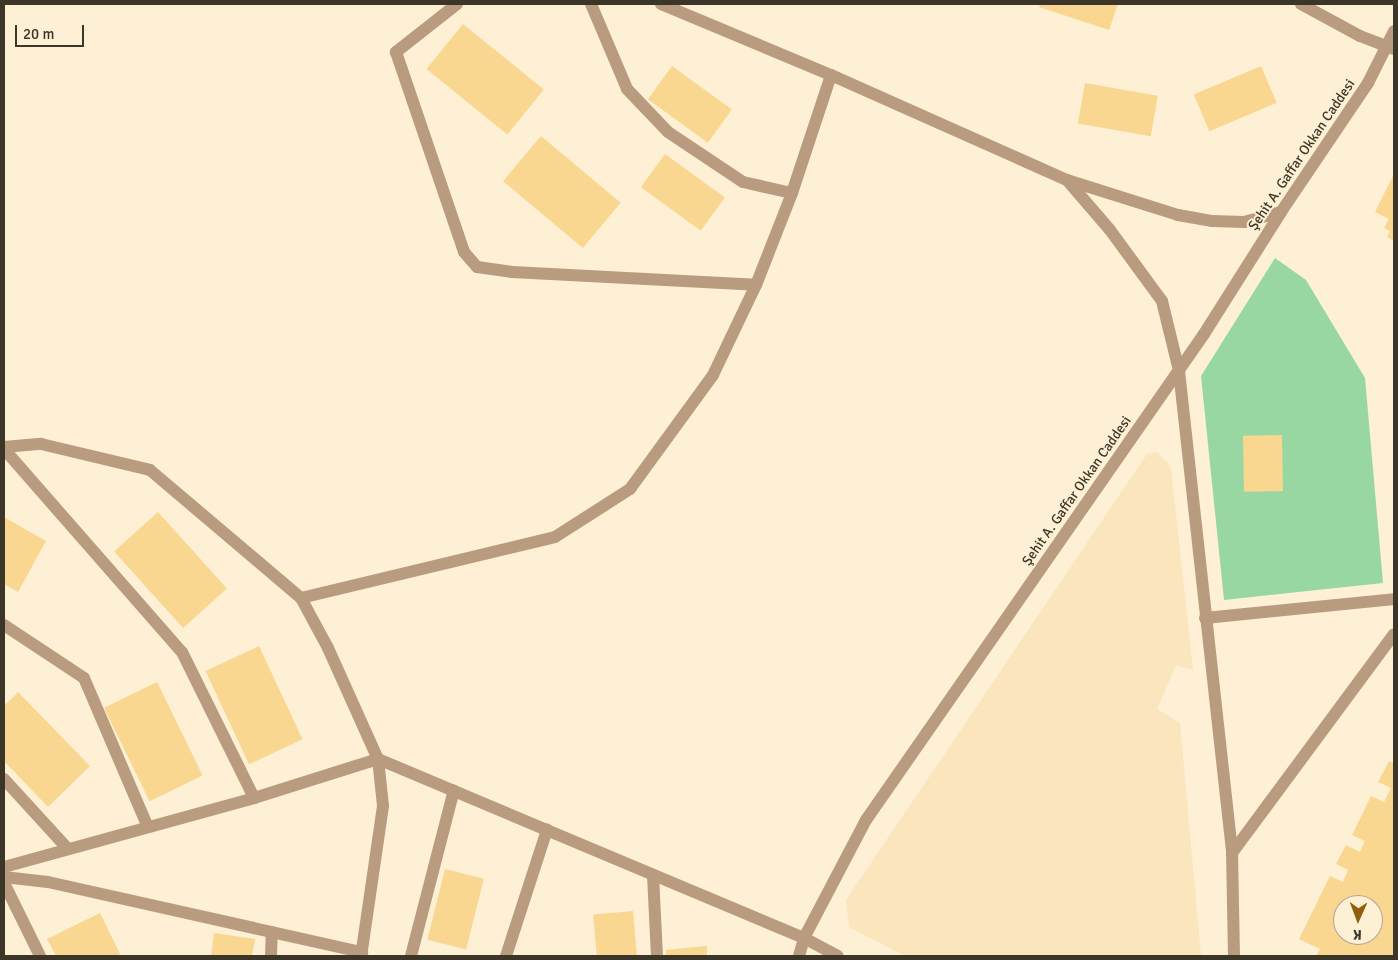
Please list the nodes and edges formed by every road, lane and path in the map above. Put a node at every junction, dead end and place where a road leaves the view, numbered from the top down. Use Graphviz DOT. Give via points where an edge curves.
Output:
graph roads {
  1 [pos="457,4"];
  2 [pos="591,4"];
  3 [pos="661,4"];
  4 [pos="1301,4"];
  5 [pos="1394,31"];
  6 [pos="1390,47"];
  7 [pos="831,75"];
  8 [pos="1067,180"];
  9 [pos="792,193"];
  10 [pos="1281,212"];
  11 [pos="756,284"];
  12 [pos="1179,371"];
  13 [pos="4,448"];
  14 [pos="301,598"];
  15 [pos="1394,599"];
  16 [pos="1206,618"];
  17 [pos="4,625"];
  18 [pos="1394,634"];
  19 [pos="378,759"];
  20 [pos="4,780"];
  21 [pos="454,790"];
  22 [pos="254,798"];
  23 [pos="148,827"];
  24 [pos="546,830"];
  25 [pos="68,849"];
  26 [pos="1232,853"];
  27 [pos="4,867"];
  28 [pos="653,875"];
  29 [pos="4,877"];
  30 [pos="4,883"];
  31 [pos="272,932"];
  32 [pos="804,938"];
  33 [pos="361,954"];
  34 [pos="40,956"];
  35 [pos="271,956"];
  36 [pos="411,956"];
  37 [pos="506,956"];
  38 [pos="657,956"];
  39 [pos="799,956"];
  40 [pos="838,956"];
  41 [pos="1234,956"];
  1 -- 11 [label="street" via="396,52 464,252 477,268"];
  2 -- 9 [label="street" via="627,88 668,132 743,182"];
  3 -- 7 [label="street"];
  4 -- 6 [label="street" via="1360,36"];
  5 -- 6 [label="street, Şehit A. Gaffar Okkan Caddesi"];
  6 -- 10 [label="street, Şehit A. Gaffar Okkan Caddesi"];
  7 -- 8 [label="street"];
  7 -- 9 [label="street"];
  8 -- 10 [label="street" via="1178,215 1212,221 1244,222"];
  8 -- 12 [label="street" via="1110,230 1162,301"];
  9 -- 11 [label="street"];
  10 -- 12 [label="street, Şehit A. Gaffar Okkan Caddesi"];
  11 -- 14 [label="street" via="713,375 630,489 555,537"];
  12 -- 16 [label="street"];
  12 -- 32 [label="street, Şehit A. Gaffar Okkan Caddesi" via="866,820"];
  13 -- 14 [label="street" via="41,444 150,470"];
  13 -- 22 [label="street" via="182,652"];
  14 -- 19 [label="street" via="328,648"];
  15 -- 16 [label="street"];
  16 -- 26 [label="street"];
  17 -- 23 [label="street" via="84,678"];
  18 -- 26 [label="street"];
  19 -- 21 [label="street"];
  19 -- 22 [label="street"];
  19 -- 33 [label="street" via="383,806"];
  20 -- 25 [label="street"];
  21 -- 24 [label="street"];
  21 -- 36 [label="street"];
  22 -- 23 [label="street"];
  23 -- 25 [label="street"];
  24 -- 28 [label="street"];
  24 -- 37 [label="street"];
  25 -- 27 [label="street"];
  26 -- 41 [label="street"];
  28 -- 32 [label="street"];
  28 -- 38 [label="street"];
  29 -- 31 [label="street" via="48,882"];
  30 -- 34 [label="street"];
  31 -- 33 [label="street"];
  31 -- 35 [label="street"];
  32 -- 39 [label="street, Şehit A. Gaffar Okkan Caddesi"];
  32 -- 40 [label="street"];
}
